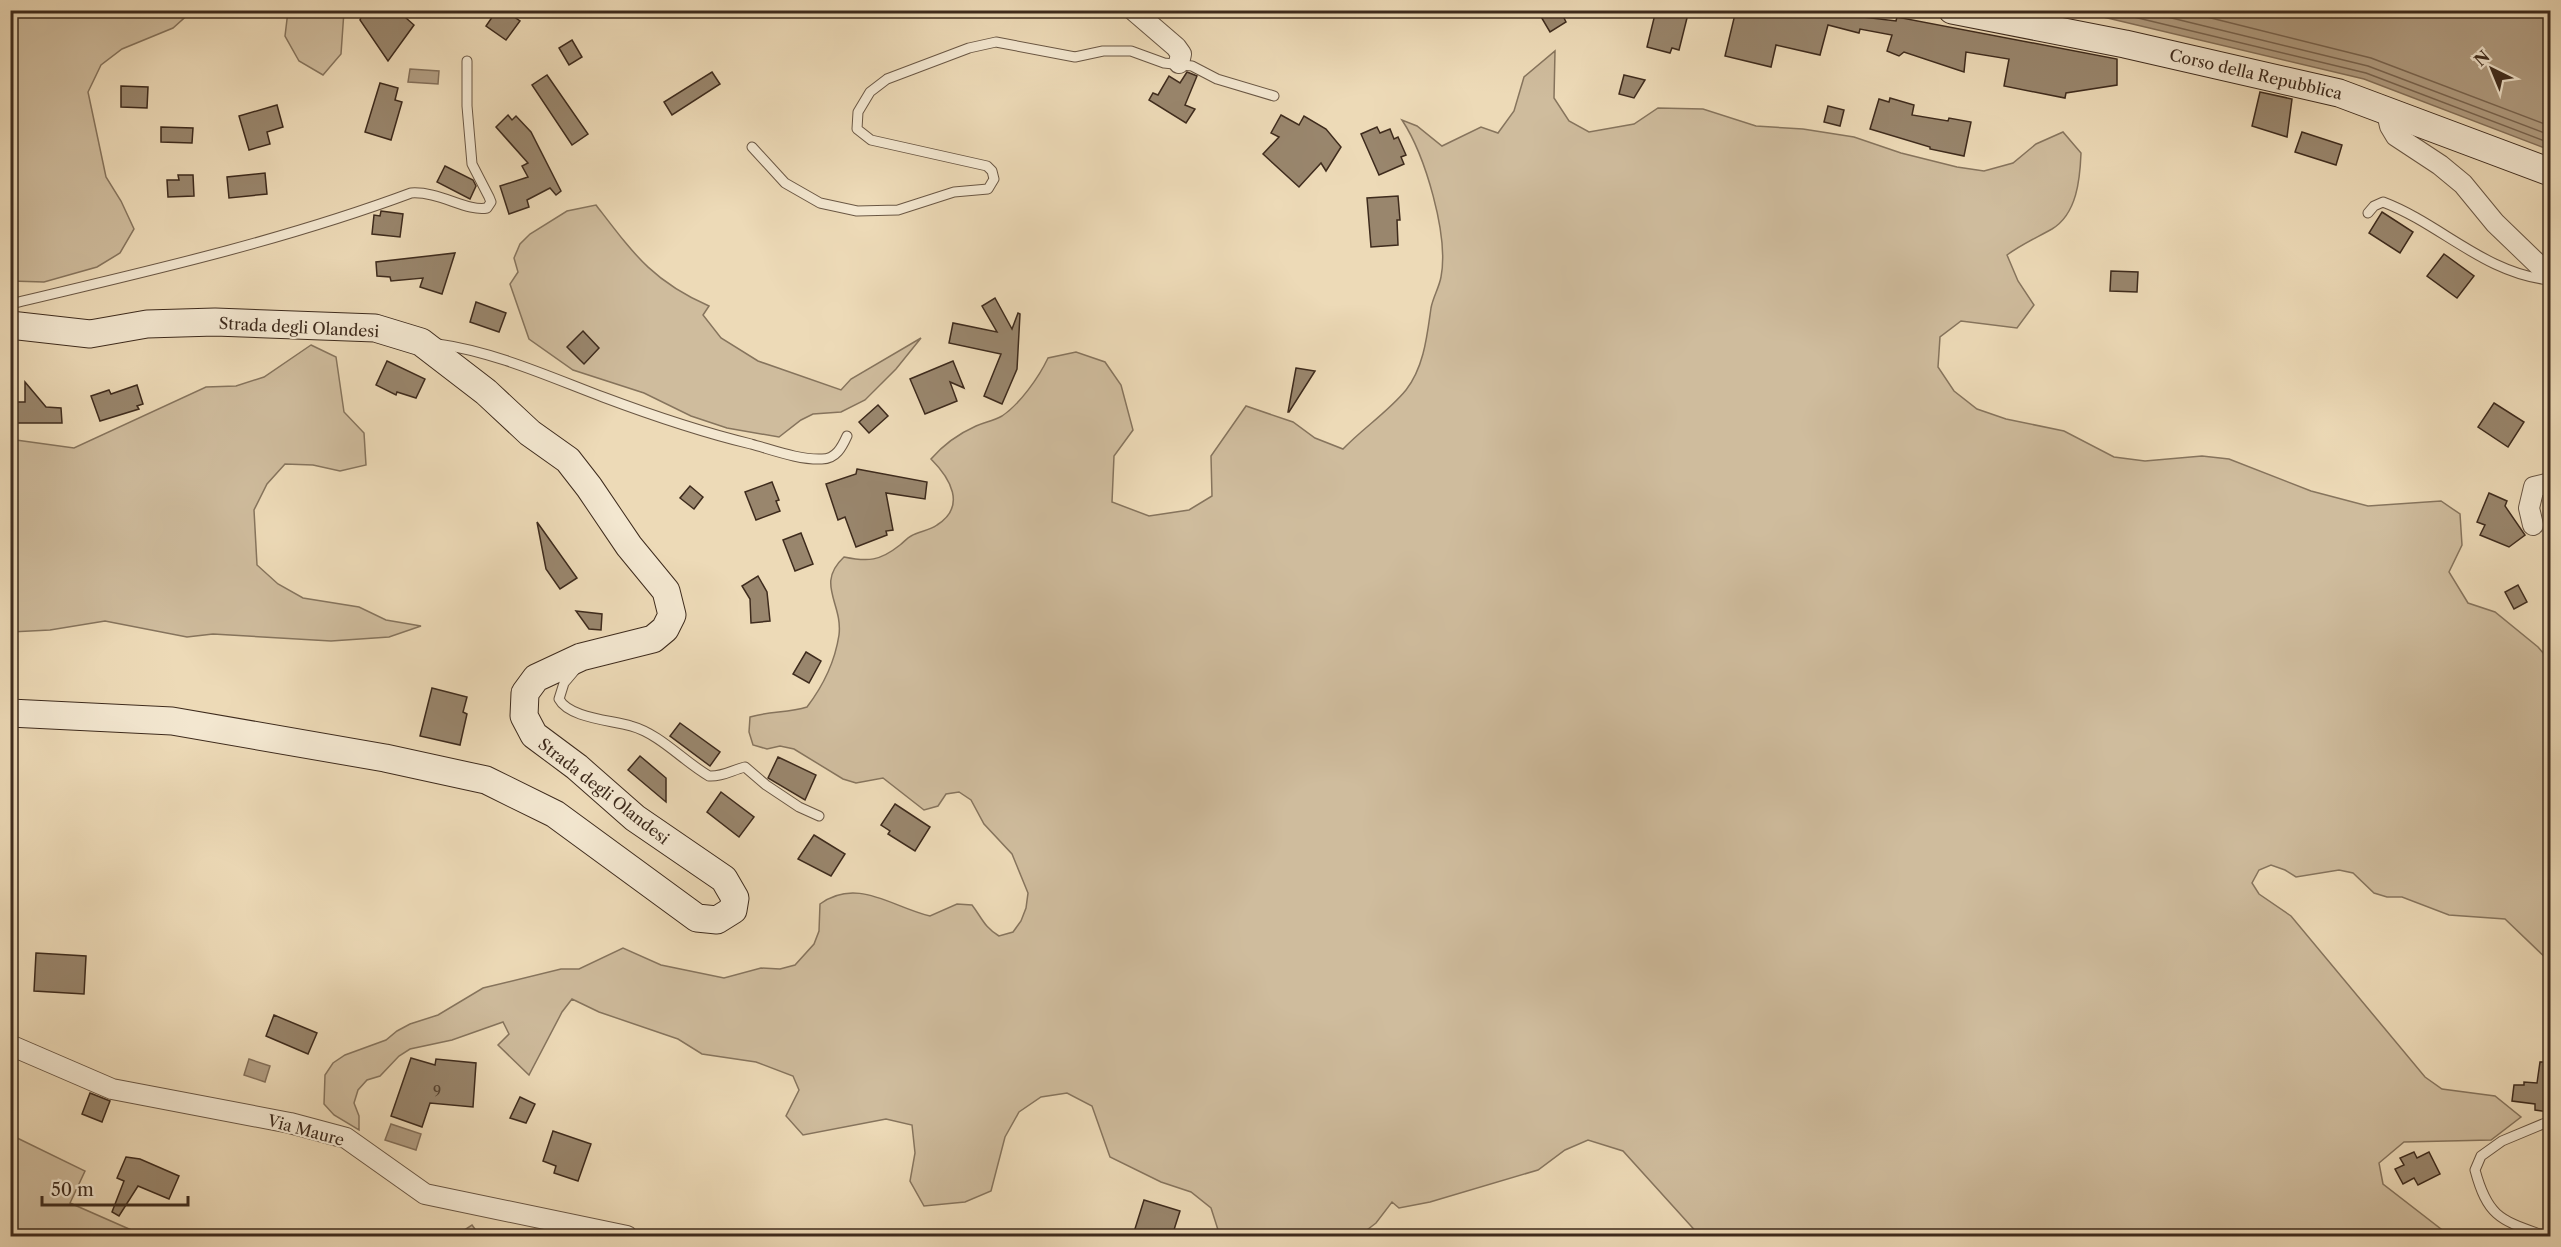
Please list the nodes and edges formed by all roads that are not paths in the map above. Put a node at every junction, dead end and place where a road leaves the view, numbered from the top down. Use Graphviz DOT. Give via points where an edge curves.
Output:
graph roads {
  1 [pos="1133,10"];
  2 [pos="1952,10"];
  3 [pos="467,60"];
  4 [pos="1179,63"];
  5 [pos="1274,96"];
  6 [pos="2386,109"];
  7 [pos="752,147"];
  8 [pos="2550,172"];
  9 [pos="2367,213"];
  10 [pos="2550,278"];
  11 [pos="10,304"];
  12 [pos="10,325"];
  13 [pos="421,342"];
  14 [pos="847,436"];
  15 [pos="2550,483"];
  16 [pos="2533,525"];
  17 [pos="581,657"];
  18 [pos="10,713"];
  19 [pos="819,816"];
  20 [pos="10,1046"];
  21 [pos="2550,1121"];
  22 [pos="627,1236"];
  23 [pos="2545,1236"];
  1 -- 4 [label="street" via="1176,47 1181,54"];
  2 -- 6 [label="main road, Corso della Repubblica" via="2282,79"];
  3 -- 11 [label="lane" via="472,164 491,201 487,208 425,192 411,193 193,260"];
  4 -- 5 [label="lane"];
  4 -- 7 [label="lane" via="1164,63 1131,51 1075,57 996,42 887,79 870,92 858,112 857,129 871,140 987,166 994,175 988,189 954,192 898,210 857,212 820,203 785,183"];
  6 -- 8 [label="main road, Corso della Repubblica"];
  6 -- 10 [label="street" via="2396,136 2463,184 2494,223"];
  9 -- 10 [label="lane" via="2383,202 2403,209 2484,258 2530,278"];
  12 -- 13 [label="main road, Strada degli Olandesi" via="90,334 147,324 215,322 375,328"];
  13 -- 14 [label="lane" via="460,348 711,434 801,457 824,459 835,454"];
  13 -- 17 [label="main road, Strada degli Olandesi" via="568,460 666,591 672,615 665,629 653,639"];
  15 -- 16 [label="street" via="2534,487 2529,508"];
  17 -- 18 [label="main road, Strada degli Olandesi" via="536,678 525,693 524,716 534,735 635,818 724,879 735,898 733,910 717,920 697,918 555,814 486,780 385,758 172,722"];
  17 -- 19 [label="lane" via="560,691 562,705 648,732 709,776 721,777 746,767 765,785"];
  20 -- 22 [label="street, Via Maure" via="112,1089 290,1123 345,1138 425,1194"];
  21 -- 23 [label="lane" via="2502,1142 2481,1156 2475,1170 2488,1207 2510,1223"];
}
